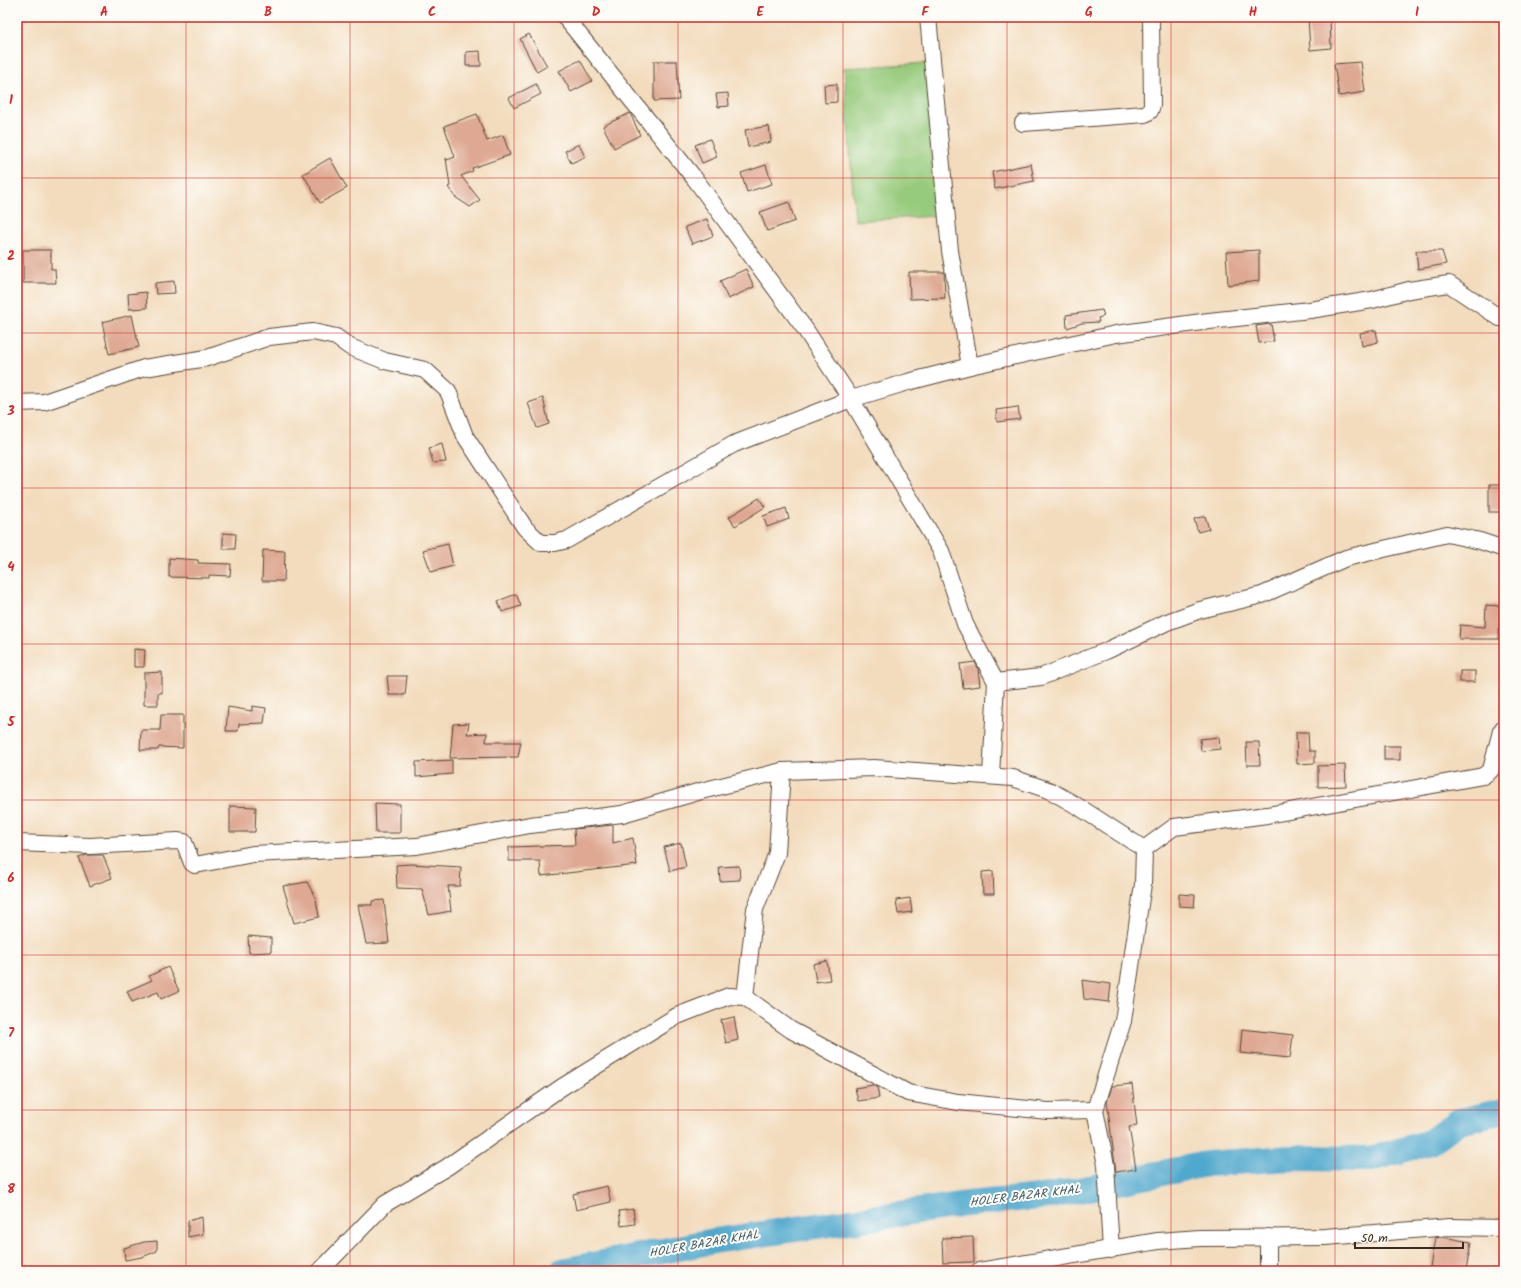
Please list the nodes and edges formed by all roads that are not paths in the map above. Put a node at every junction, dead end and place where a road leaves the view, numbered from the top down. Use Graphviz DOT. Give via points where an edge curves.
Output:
graph roads {
  1 [pos="565,17"];
  2 [pos="928,17"];
  3 [pos="1151,17"];
  4 [pos="1023,123"];
  5 [pos="1504,318"];
  6 [pos="970,366"];
  7 [pos="851,399"];
  8 [pos="17,403"];
  9 [pos="1504,549"];
  10 [pos="996,682"];
  11 [pos="1504,727"];
  12 [pos="782,771"];
  13 [pos="991,776"];
  14 [pos="17,843"];
  15 [pos="1144,849"];
  16 [pos="745,997"];
  17 [pos="1095,1110"];
  18 [pos="1504,1228"];
  19 [pos="1268,1237"];
  20 [pos="1111,1244"];
  21 [pos="320,1271"];
  22 [pos="979,1271"];
  23 [pos="1268,1271"];
  1 -- 7 [label="street" via="695,179 805,329"];
  2 -- 6 [label="street" via="950,251"];
  3 -- 4 [label="street" via="1150,111 1145,114"];
  5 -- 6 [label="street" via="1500,318 1449,284 1310,310 1116,334"];
  6 -- 7 [label="street"];
  7 -- 8 [label="street" via="734,444 567,540 555,543 541,543 525,528 466,436 448,391 442,385 425,370 385,361 350,347 336,337 313,332 269,337 207,358 144,368 44,402"];
  7 -- 10 [label="street" via="941,551 965,624"];
  9 -- 10 [label="street" via="1446,534 1346,558 1262,595 1200,610 1167,622 1106,651 1041,677"];
  10 -- 13 [label="street"];
  11 -- 15 [label="street" via="1492,770 1483,776 1267,815 1174,827"];
  12 -- 13 [label="street" via="874,768"];
  12 -- 14 [label="street" via="622,814 530,825 416,846 253,854 195,865 184,842 177,841 90,846"];
  12 -- 16 [label="street" via="777,853 755,909"];
  13 -- 15 [label="street" via="1013,778 1051,791"];
  15 -- 17 [label="street" via="1143,884 1123,1021"];
  16 -- 17 [label="street" via="791,1030 908,1093 958,1102 1048,1111"];
  16 -- 21 [label="street" via="729,996 677,1016 562,1087 447,1167 385,1204"];
  17 -- 20 [label="street" via="1106,1165"];
  18 -- 19 [label="street" via="1450,1227 1325,1237"];
  19 -- 20 [label="street" via="1193,1238"];
  19 -- 23 [label="street"];
  20 -- 22 [label="street" via="1036,1263"];
}
